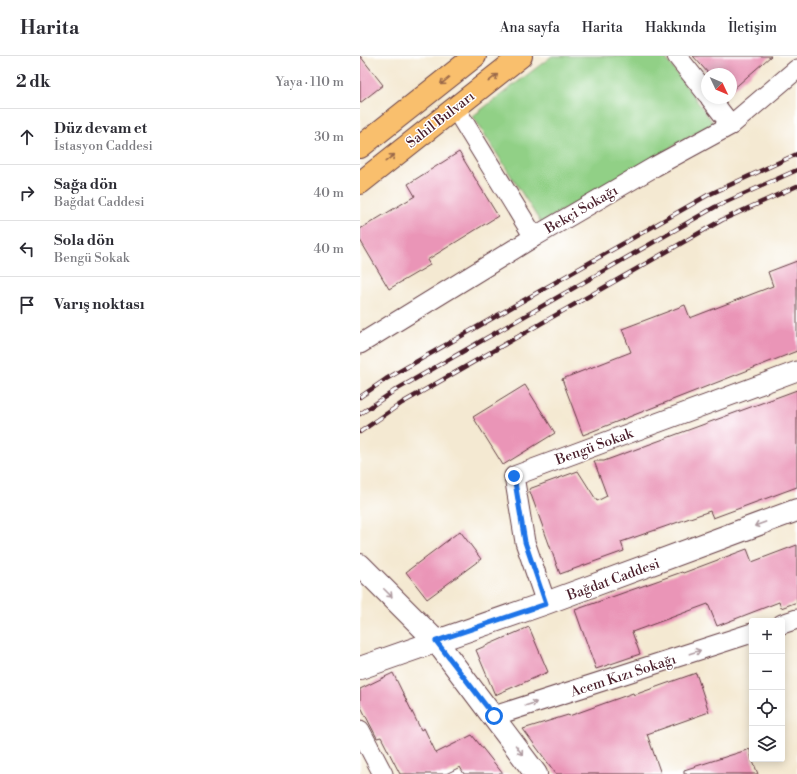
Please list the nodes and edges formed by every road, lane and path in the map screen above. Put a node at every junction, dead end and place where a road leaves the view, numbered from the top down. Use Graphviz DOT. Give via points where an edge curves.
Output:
graph roads {
  1 [pos="475,56"];
  2 [pos="521,56"];
  3 [pos="678,56"];
  4 [pos="797,69"];
  5 [pos="701,86"];
  6 [pos="715,104"];
  7 [pos="455,108"];
  8 [pos="731,125"];
  9 [pos="360,147"];
  10 [pos="360,183"];
  11 [pos="534,237"];
  12 [pos="360,344"];
  13 [pos="797,371"];
  14 [pos="797,510"];
  15 [pos="360,565"];
  16 [pos="546,604"];
  17 [pos="797,619"];
  18 [pos="785,623"];
  19 [pos="749,634"];
  20 [pos="436,641"];
  21 [pos="360,668"];
  22 [pos="494,716"];
  23 [pos="360,730"];
  24 [pos="383,774"];
  25 [pos="536,774"];
  1 -- 9 [label="highway, Sahil Bulvarı, one-way"];
  7 -- 2 [label="highway, Sahil Bulvarı, one-way"];
  3 -- 5 [label="street"];
  4 -- 8 [label="street, Bekçi Sokağı"];
  6 -- 8 [label="street"];
  10 -- 7 [label="highway, Sahil Bulvarı, one-way"];
  7 -- 11 [label="street"];
  8 -- 11 [label="street, Bekçi Sokağı"];
  11 -- 12 [label="street, Bekçi Sokağı"];
  13 -- 16 [label="street, Bengü Sokak" via="514,476 525,542"];
  14 -- 16 [label="street, Bağdat Caddesi, one-way"];
  15 -- 20 [label="street, one-way"];
  16 -- 20 [label="street, Bağdat Caddesi"];
  17 -- 18 [label="street"];
  22 -- 19 [label="street, Acem Kızı Sokağı, one-way"];
  20 -- 21 [label="street, Bağdat Caddesi"];
  20 -- 22 [label="street"];
  22 -- 25 [label="street, one-way"];
  23 -- 24 [label="street"];
}
